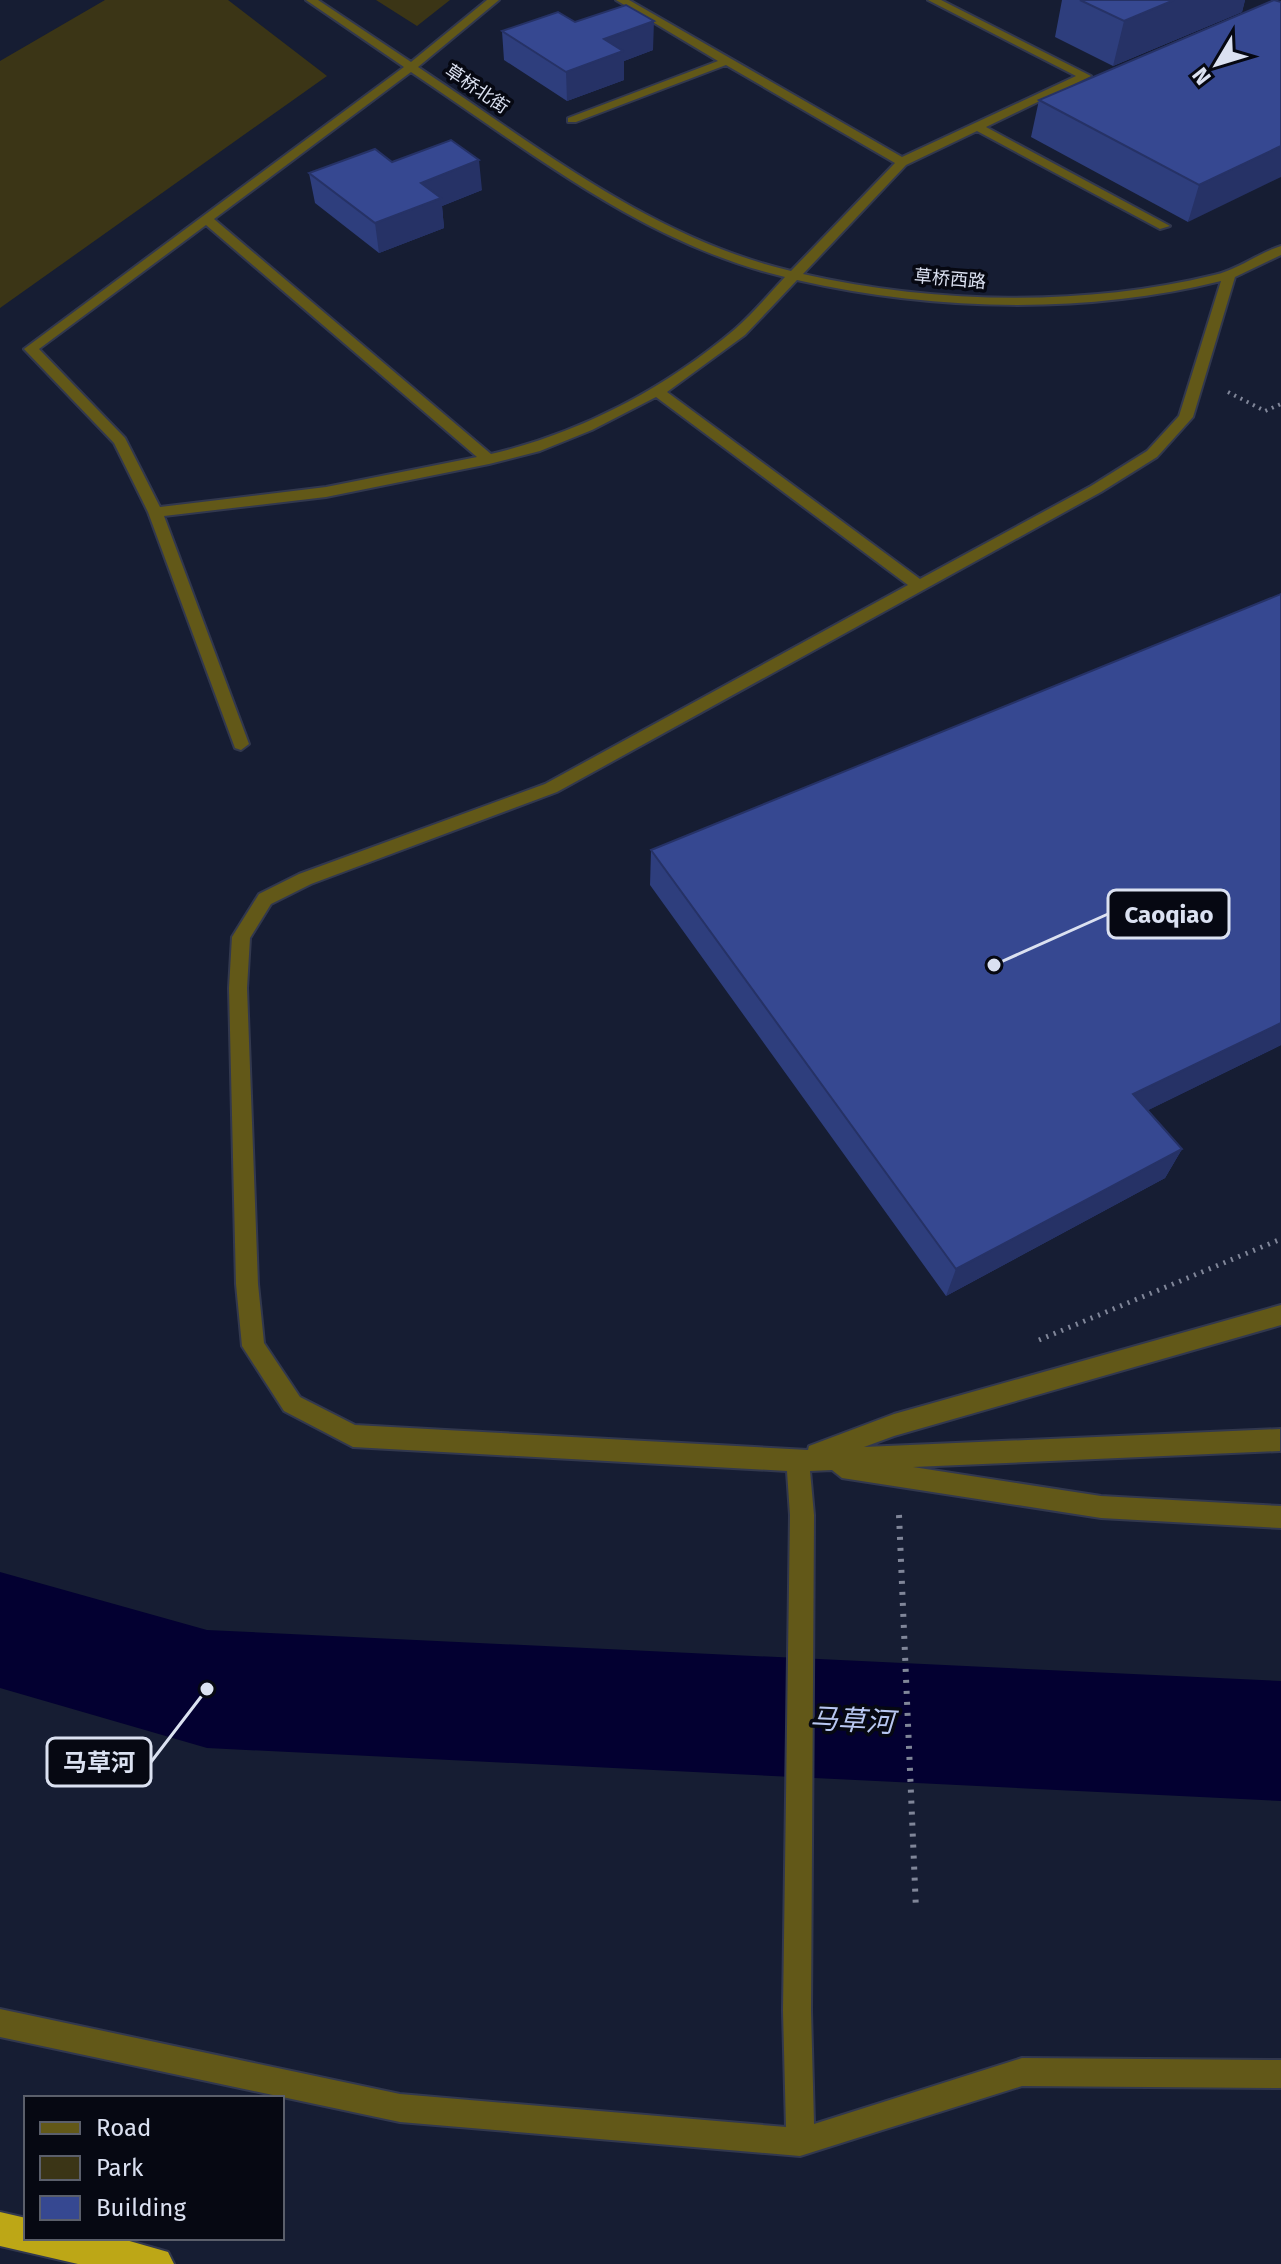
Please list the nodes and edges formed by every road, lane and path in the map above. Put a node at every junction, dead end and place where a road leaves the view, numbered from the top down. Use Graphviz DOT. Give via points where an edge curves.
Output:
graph roads {
  1 [pos="311,0"];
  2 [pos="494,0"];
  3 [pos="621,0"];
  4 [pos="933,0"];
  5 [pos="727,61"];
  6 [pos="411,67"];
  7 [pos="572,120"];
  8 [pos="976,126"];
  9 [pos="902,162"];
  10 [pos="624,209"];
  11 [pos="206,218"];
  12 [pos="1164,226"];
  13 [pos="1281,250"];
  14 [pos="1229,275"];
  15 [pos="791,277"];
  16 [pos="1198,377"];
  17 [pos="657,391"];
  18 [pos="1281,404"];
  19 [pos="489,460"];
  20 [pos="155,512"];
  21 [pos="919,586"];
  22 [pos="241,744"];
  23 [pos="1281,1239"];
  24 [pos="1281,1315"];
  25 [pos="1037,1341"];
  26 [pos="1280,1440"];
  27 [pos="798,1461"];
  28 [pos="899,1515"];
  29 [pos="1281,1517"];
  30 [pos="916,1910"];
  31 [pos="0,2023"];
  32 [pos="1281,2074"];
  33 [pos="800,2142"];
  34 [pos="0,2229"];
  35 [pos="24,2235"];
  36 [pos="50,2240"];
  37 [pos="156,2264"];
  1 -- 6 [label="street, 草桥北街"];
  2 -- 6 [label="street"];
  3 -- 5 [label="street"];
  4 -- 8 [label="street" via="1085,76"];
  5 -- 7 [label="street"];
  5 -- 9 [label="street"];
  6 -- 10 [label="street, 草桥北街"];
  6 -- 11 [label="street"];
  8 -- 9 [label="street"];
  8 -- 12 [label="street"];
  9 -- 15 [label="street"];
  10 -- 15 [label="street, 草桥西路" via="671,236"];
  11 -- 19 [label="street"];
  11 -- 20 [label="street" via="31,349 120,441"];
  13 -- 14 [label="street, 草桥西路"];
  14 -- 15 [label="street, 草桥西路" via="1116,297 1006,302 853,290"];
  14 -- 16 [label="street"];
  15 -- 17 [label="street" via="740,332"];
  16 -- 18 [label="path" via="1265,411"];
  16 -- 21 [label="street" via="1186,417 1152,454"];
  17 -- 19 [label="street" via="587,427"];
  17 -- 21 [label="street"];
  19 -- 20 [label="street" via="326,492"];
  20 -- 22 [label="street"];
  21 -- 27 [label="street" via="551,788 305,879 265,899 241,937 239,1035 253,1346 292,1404 353,1436"];
  23 -- 25 [label="path"];
  24 -- 27 [label="street" via="894,1425"];
  26 -- 27 [label="street"];
  27 -- 29 [label="street" via="1101,1507"];
  27 -- 33 [label="street"];
  28 -- 30 [label="path"];
  31 -- 33 [label="street" via="400,2108"];
  32 -- 33 [label="street" via="1022,2072"];
  34 -- 35 [label="highway"];
  36 -- 37 [label="highway"];
}
